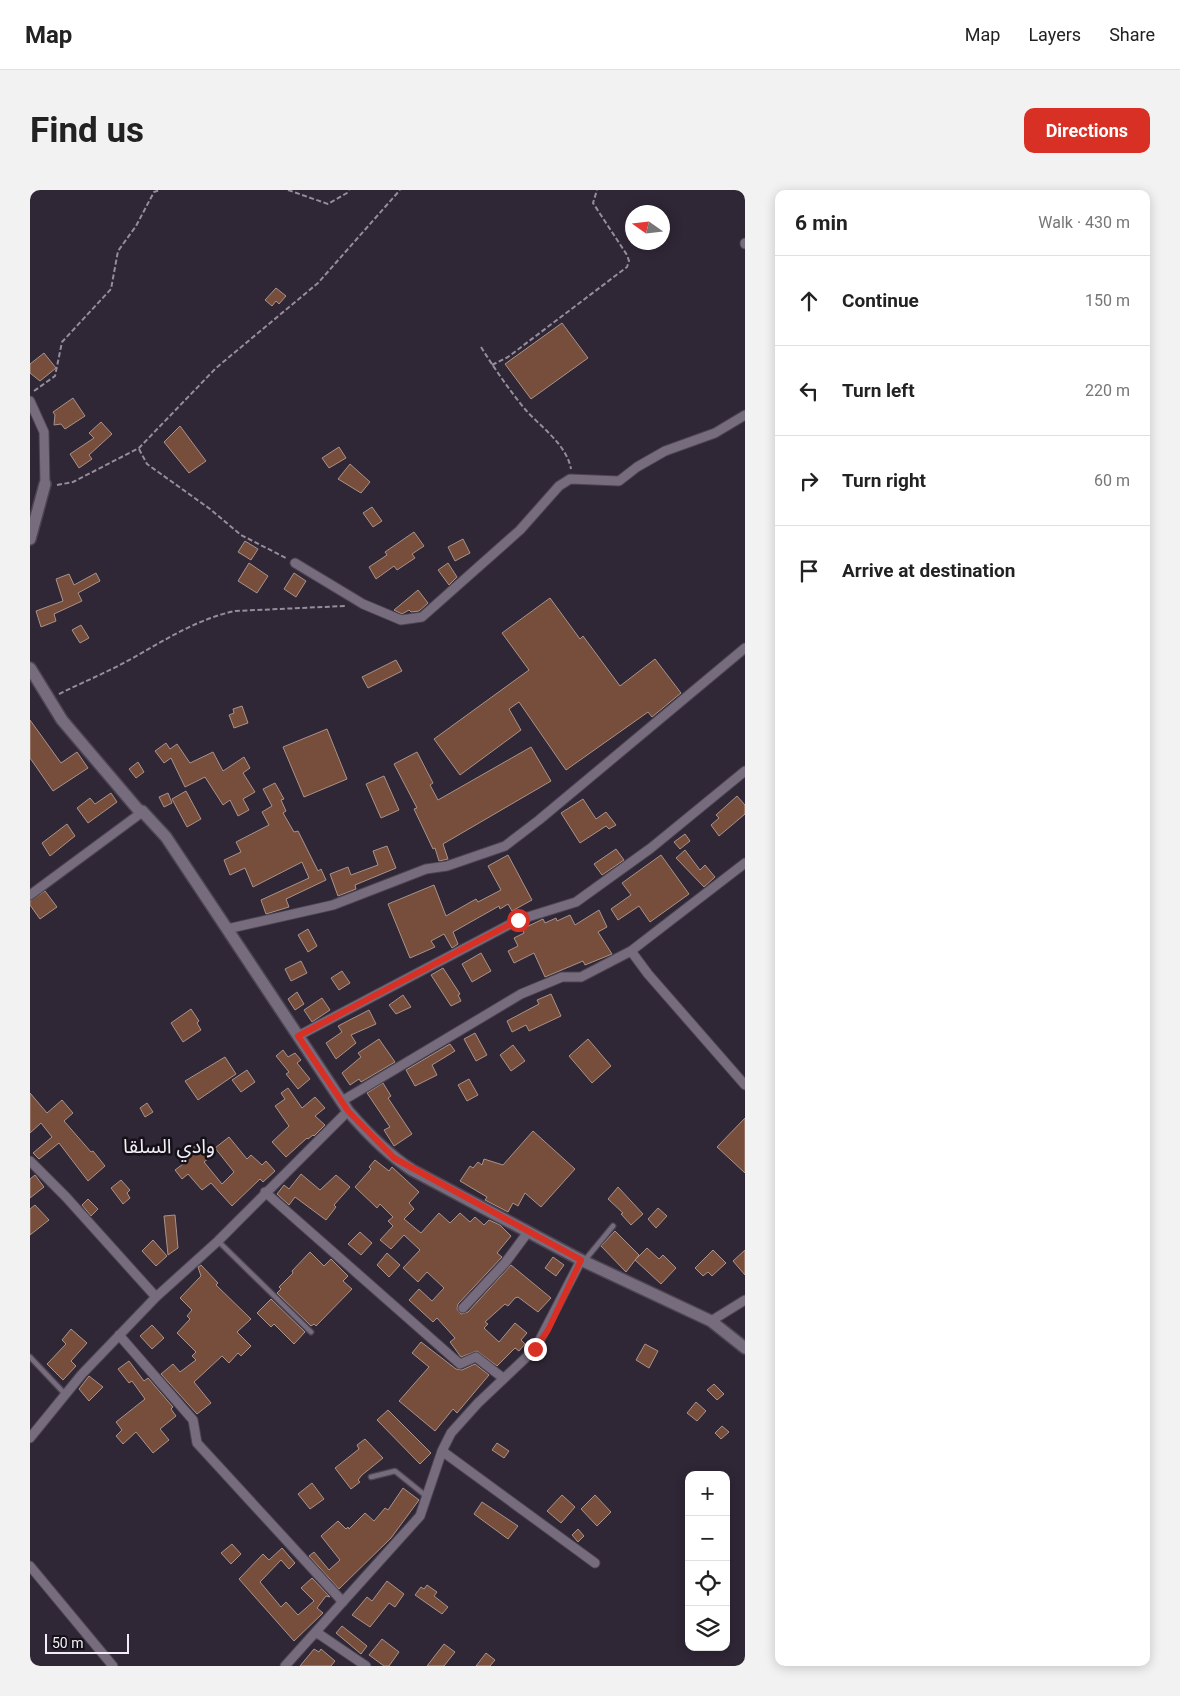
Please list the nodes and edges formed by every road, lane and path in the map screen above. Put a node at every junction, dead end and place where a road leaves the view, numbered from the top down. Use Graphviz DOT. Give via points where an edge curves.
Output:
graph roads {
  1 [pos="160,190"];
  2 [pos="288,190"];
  3 [pos="349,190"];
  4 [pos="400,190"];
  5 [pos="597,190"];
  6 [pos="481,347"];
  7 [pos="492,365"];
  8 [pos="30,394"];
  9 [pos="30,400"];
  10 [pos="745,415"];
  11 [pos="139,448"];
  12 [pos="570,479"];
  13 [pos="44,484"];
  14 [pos="30,539"];
  15 [pos="295,563"];
  16 [pos="363,604"];
  17 [pos="745,648"];
  18 [pos="30,668"];
  19 [pos="50,699"];
  20 [pos="745,770"];
  21 [pos="141,813"];
  22 [pos="745,863"];
  23 [pos="30,895"];
  24 [pos="227,929"];
  25 [pos="631,951"];
  26 [pos="298,1036"];
  27 [pos="745,1084"];
  28 [pos="342,1101"];
  29 [pos="348,1111"];
  30 [pos="30,1161"];
  31 [pos="266,1192"];
  32 [pos="613,1226"];
  33 [pos="528,1232"];
  34 [pos="218,1241"];
  35 [pos="582,1261"];
  36 [pos="156,1297"];
  37 [pos="745,1300"];
  38 [pos="462,1308"];
  39 [pos="711,1321"];
  40 [pos="311,1332"];
  41 [pos="119,1335"];
  42 [pos="745,1348"];
  43 [pos="30,1357"];
  44 [pos="503,1378"];
  45 [pos="65,1394"];
  46 [pos="30,1438"];
  47 [pos="442,1451"];
  48 [pos="371,1477"];
  49 [pos="427,1497"];
  50 [pos="595,1563"];
  51 [pos="30,1566"];
  52 [pos="343,1602"];
  53 [pos="316,1632"];
  54 [pos="113,1666"];
  55 [pos="285,1666"];
  56 [pos="366,1666"];
  1 -- 8 [label="path" via="154,192 118,251 111,289 62,342 55,376"];
  2 -- 3 [label="path" via="328,204"];
  4 -- 11 [label="path" via="318,282 216,368"];
  5 -- 7 [label="path" via="593,203 629,261 627,267 508,357"];
  6 -- 7 [label="path"];
  7 -- 12 [label="path" via="526,410 564,450 571,468"];
  9 -- 13 [label="street" via="44,432"];
  10 -- 12 [label="street" via="715,433 665,451 619,481"];
  11 -- 13 [label="path" via="73,482 58,486"];
  11 -- 15 [label="path" via="147,464 241,535"];
  12 -- 16 [label="street" via="559,486 520,530 422,617 401,620"];
  13 -- 14 [label="street"];
  15 -- 16 [label="street"];
  16 -- 19 [label="path" via="218,615"];
  17 -- 24 [label="street" via="505,846 447,866 426,869 333,906"];
  18 -- 19 [label="street"];
  19 -- 21 [label="street" via="62,720"];
  20 -- 26 [label="street" via="651,848 576,902 518,920"];
  21 -- 23 [label="street"];
  21 -- 24 [label="street" via="151,818 166,837"];
  22 -- 25 [label="street"];
  24 -- 26 [label="street"];
  25 -- 27 [label="street"];
  25 -- 28 [label="street" via="580,977 562,977 520,994"];
  26 -- 28 [label="street"];
  28 -- 29 [label="street"];
  29 -- 31 [label="street"];
  29 -- 33 [label="street" via="394,1158"];
  30 -- 36 [label="street"];
  31 -- 34 [label="street"];
  31 -- 44 [label="street" via="460,1364 476,1357"];
  32 -- 35 [label="lane"];
  33 -- 35 [label="street"];
  33 -- 38 [label="street" via="505,1263"];
  34 -- 36 [label="street"];
  34 -- 40 [label="lane"];
  35 -- 39 [label="street"];
  35 -- 44 [label="street" via="548,1330 535,1349"];
  36 -- 41 [label="street"];
  37 -- 39 [label="street"];
  39 -- 42 [label="street"];
  41 -- 45 [label="street"];
  41 -- 52 [label="street" via="192,1420 197,1443"];
  43 -- 45 [label="lane"];
  44 -- 47 [label="street" via="460,1422"];
  45 -- 46 [label="street"];
  47 -- 49 [label="street"];
  47 -- 50 [label="street"];
  48 -- 49 [label="lane" via="395,1471"];
  49 -- 52 [label="street" via="420,1516"];
  51 -- 54 [label="street"];
  52 -- 53 [label="street"];
  53 -- 55 [label="street"];
  53 -- 56 [label="street"];
}
